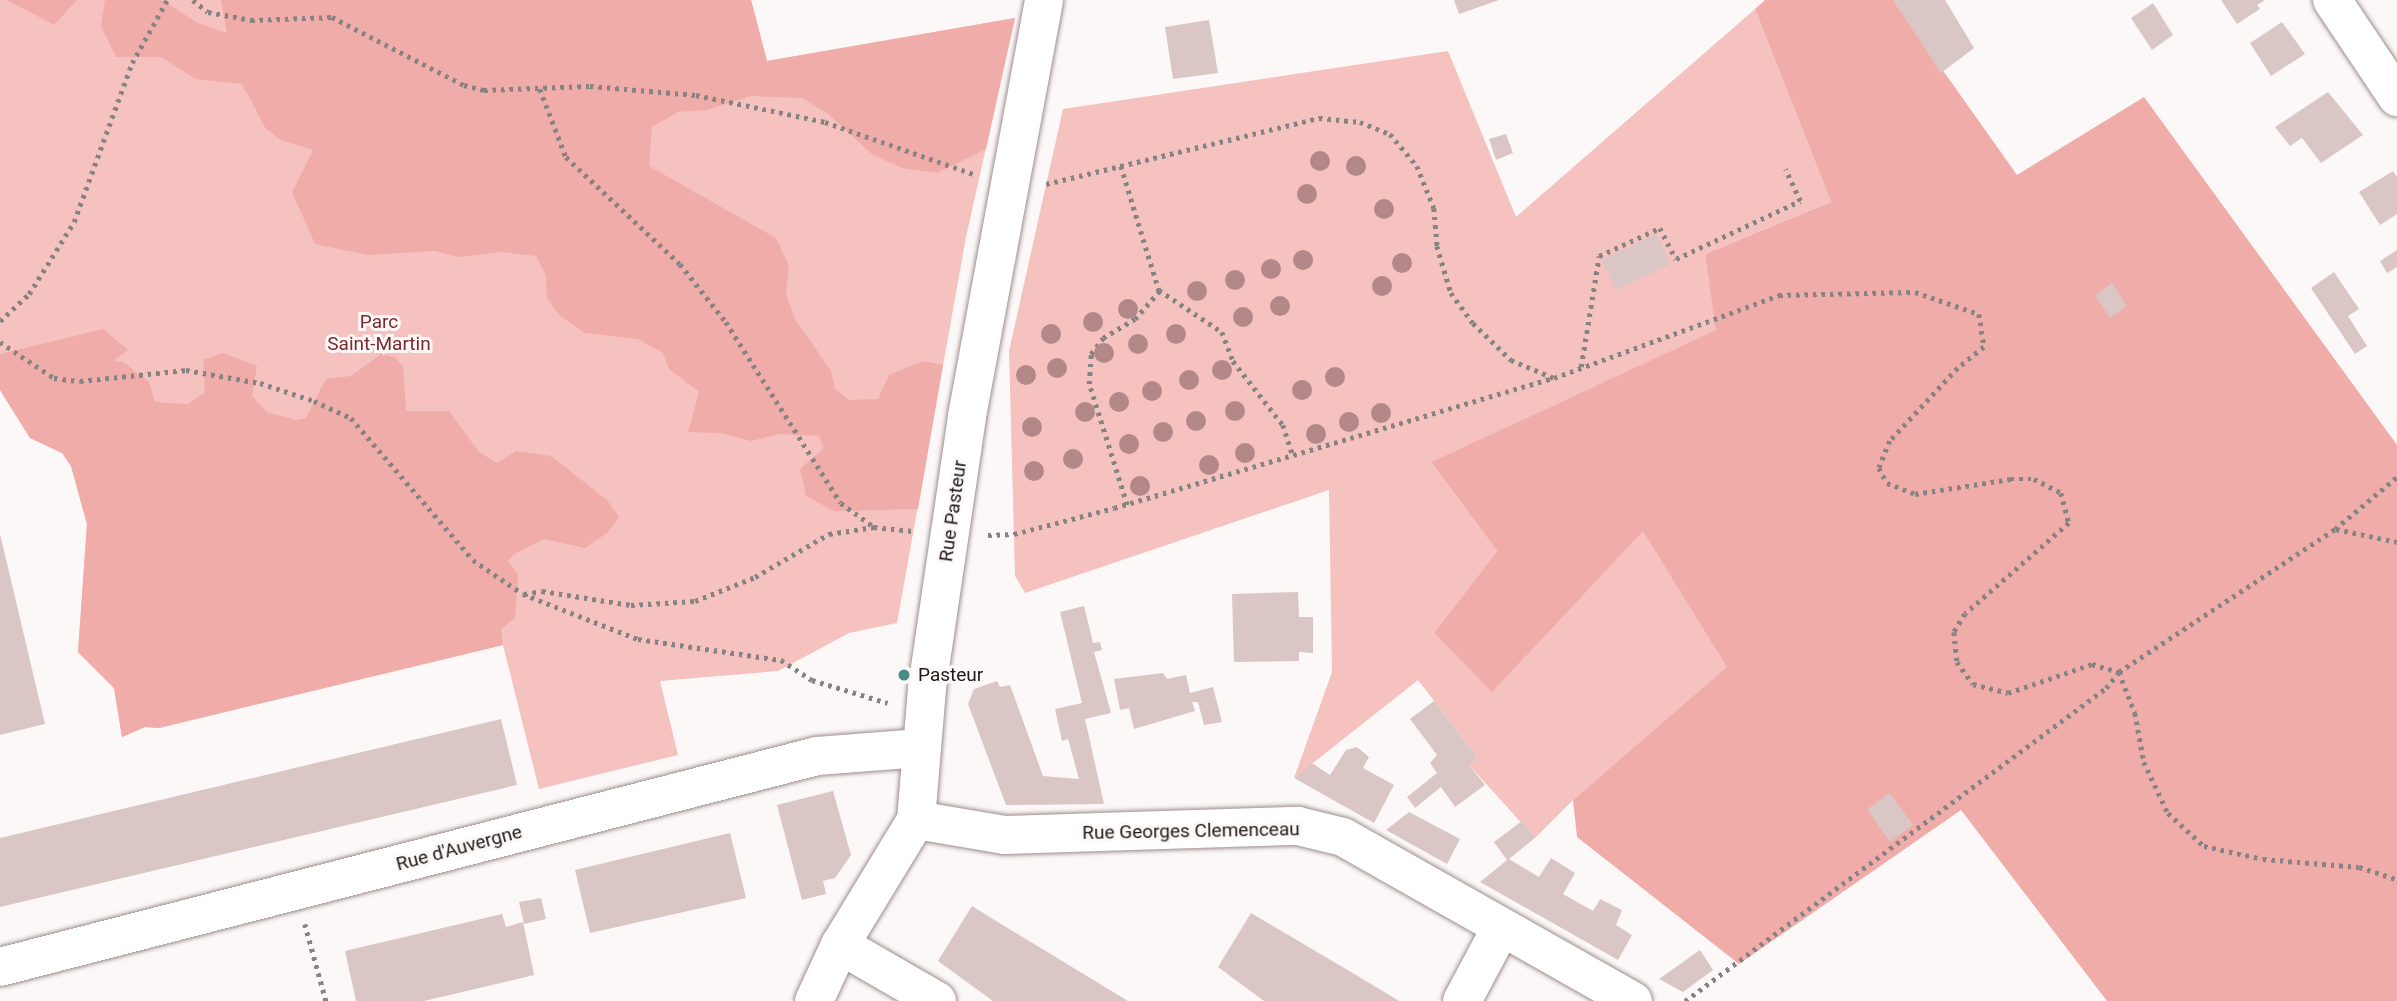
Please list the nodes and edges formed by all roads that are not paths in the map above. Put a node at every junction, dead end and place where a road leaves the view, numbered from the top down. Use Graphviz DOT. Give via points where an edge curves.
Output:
graph roads {
  1 [pos="1044,0"];
  2 [pos="2332,0"];
  3 [pos="2397,97"];
  4 [pos="921,748"];
  5 [pos="916,820"];
  6 [pos="1501,928"];
  7 [pos="840,945"];
  8 [pos="0,967"];
  9 [pos="814,1001"];
  10 [pos="937,1001"];
  11 [pos="1462,1001"];
  12 [pos="1633,1001"];
  1 -- 4 [label="street, Rue Pasteur" via="1007,187 949,537"];
  2 -- 3 [label="street"];
  4 -- 5 [label="street, Rue Pasteur"];
  4 -- 8 [label="street, Rue d'Auvergne" via="817,756"];
  5 -- 6 [label="street, Rue Georges Clemenceau" via="1005,835 1298,826 1343,837"];
  5 -- 7 [label="street, Rue Pasteur"];
  6 -- 11 [label="street"];
  6 -- 12 [label="street, Rue Georges Clemenceau"];
  7 -- 9 [label="street, Rue Pasteur"];
  7 -- 10 [label="street"];
}
